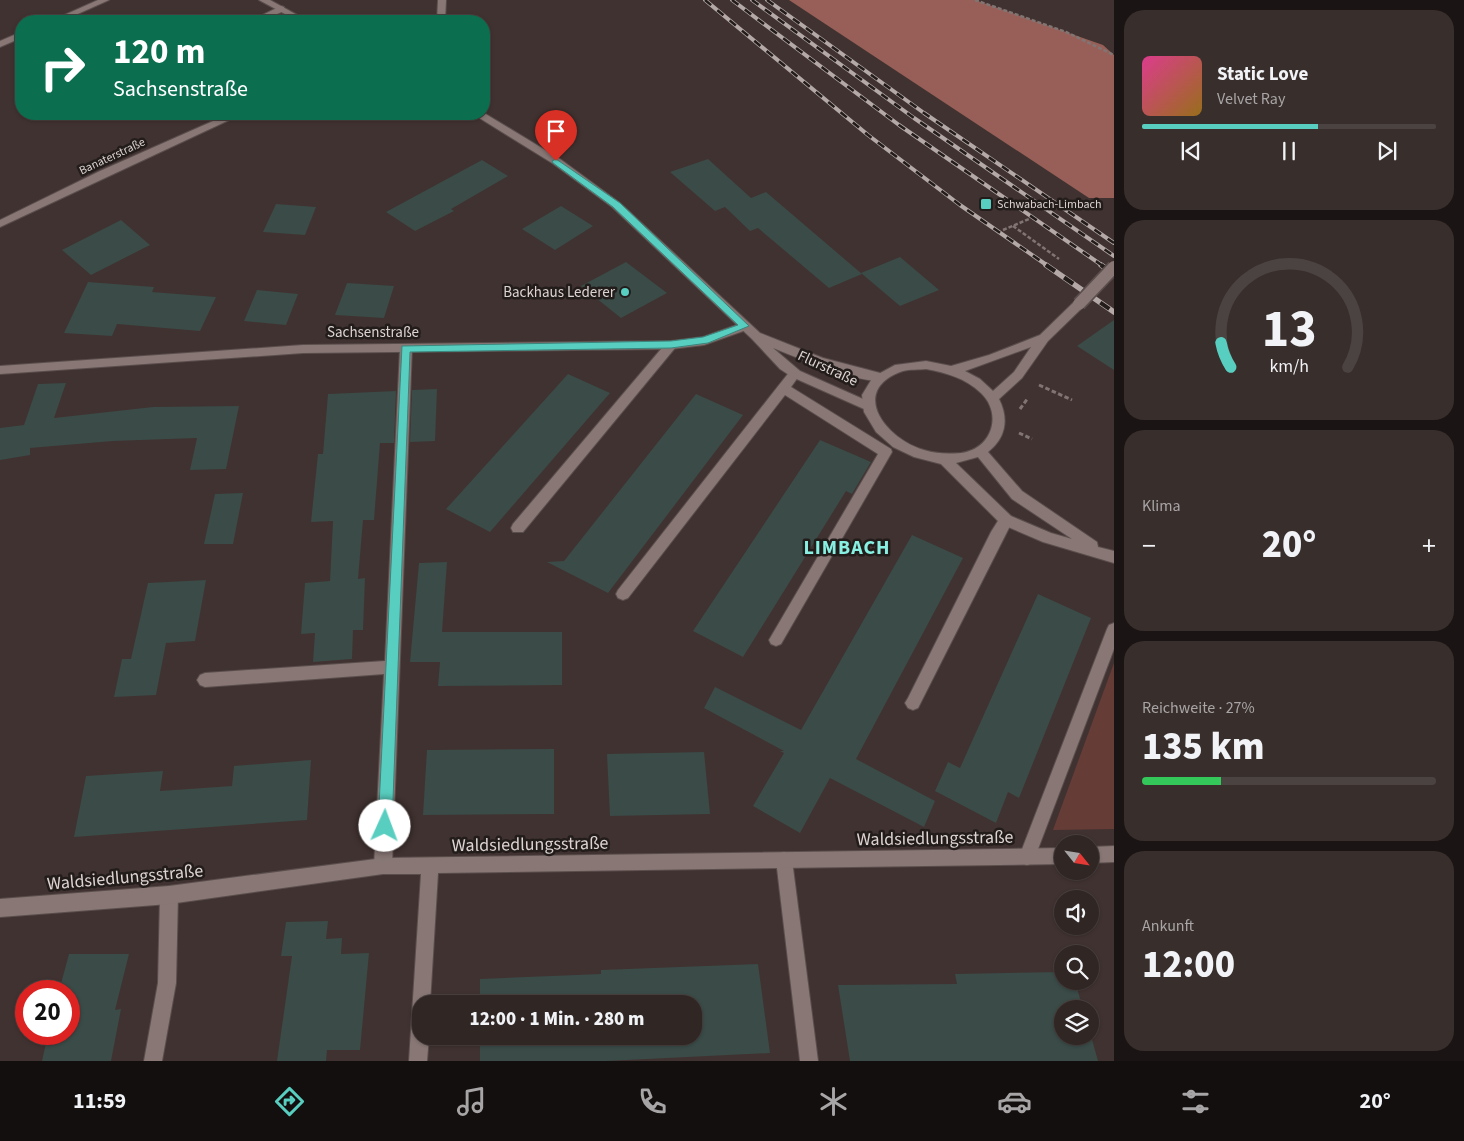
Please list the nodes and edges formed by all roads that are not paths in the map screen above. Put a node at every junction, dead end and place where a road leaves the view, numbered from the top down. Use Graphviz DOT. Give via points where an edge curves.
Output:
graph roads {
  1 [pos="104,0"];
  2 [pos="263,0"];
  3 [pos="442,0"];
  4 [pos="281,9"];
  5 [pos="69,15"];
  6 [pos="268,15"];
  7 [pos="292,15"];
  8 [pos="441,15"];
  9 [pos="15,38"];
  10 [pos="0,44"];
  11 [pos="222,120"];
  12 [pos="488,120"];
  13 [pos="0,224"];
  14 [pos="1114,267"];
  15 [pos="745,326"];
  16 [pos="756,336"];
  17 [pos="1044,338"];
  18 [pos="671,344"];
  19 [pos="406,348"];
  20 [pos="0,370"];
  21 [pos="953,370"];
  22 [pos="795,373"];
  23 [pos="880,377"];
  24 [pos="783,388"];
  25 [pos="993,398"];
  26 [pos="868,406"];
  27 [pos="981,452"];
  28 [pos="944,459"];
  29 [pos="1006,520"];
  30 [pos="518,528"];
  31 [pos="1107,554"];
  32 [pos="623,594"];
  33 [pos="1114,629"];
  34 [pos="776,640"];
  35 [pos="391,668"];
  36 [pos="205,680"];
  37 [pos="914,703"];
  38 [pos="1114,854"];
  39 [pos="1099,855"];
  40 [pos="1054,856"];
  41 [pos="1027,857"];
  42 [pos="784,860"];
  43 [pos="430,865"];
  44 [pos="383,866"];
  45 [pos="169,895"];
  46 [pos="0,908"];
  47 [pos="422,995"];
  48 [pos="419,1045"];
  49 [pos="153,1061"];
  50 [pos="418,1061"];
  51 [pos="809,1061"];
  1 -- 5 [label="street"];
  2 -- 4 [label="street"];
  3 -- 8 [label="street"];
  4 -- 6 [label="street"];
  4 -- 7 [label="street"];
  9 -- 10 [label="street"];
  11 -- 13 [label="street, Banaterstraße" via="104,172"];
  12 -- 15 [label="street, Flurstraße" via="556,161 616,205"];
  14 -- 17 [label="street, bridge"];
  15 -- 16 [label="street, Flurstraße"];
  15 -- 18 [label="street, Sachsenstraße" via="704,341"];
  16 -- 22 [label="street, Flurstraße" via="775,359"];
  16 -- 23 [label="street, Flurstraße" via="808,359"];
  17 -- 21 [label="street"];
  17 -- 25 [label="street" via="1018,375"];
  18 -- 19 [label="street, Sachsenstraße"];
  18 -- 30 [label="lane"];
  19 -- 20 [label="street, Sachsenstraße" via="303,349"];
  19 -- 35 [label="street"];
  21 -- 23 [label="street" via="926,365 900,367"];
  21 -- 25 [label="street" via="976,382"];
  22 -- 24 [label="street"];
  22 -- 26 [label="street, Flurstraße"];
  23 -- 26 [label="street" via="870,390"];
  24 -- 32 [label="street"];
  24 -- 34 [label="street" via="886,452"];
  25 -- 27 [label="street" via="1001,418 997,437"];
  26 -- 28 [label="street" via="876,426 894,443 920,455"];
  27 -- 28 [label="street" via="964,458"];
  27 -- 31 [label="street" via="1017,495"];
  28 -- 29 [label="street"];
  29 -- 31 [label="street" via="1048,538"];
  29 -- 37 [label="street"];
  33 -- 41 [label="street"];
  35 -- 36 [label="street"];
  35 -- 44 [label="street"];
  38 -- 39 [label="street"];
  40 -- 41 [label="street, Waldsiedlungsstraße"];
  41 -- 42 [label="street, Waldsiedlungsstraße"];
  42 -- 43 [label="street, Waldsiedlungsstraße"];
  42 -- 51 [label="street"];
  43 -- 44 [label="street, Waldsiedlungsstraße"];
  43 -- 47 [label="street"];
  44 -- 45 [label="street, Waldsiedlungsstraße"];
  45 -- 46 [label="street, Waldsiedlungsstraße"];
  45 -- 49 [label="street" via="168,983"];
  48 -- 50 [label="street"];
}
